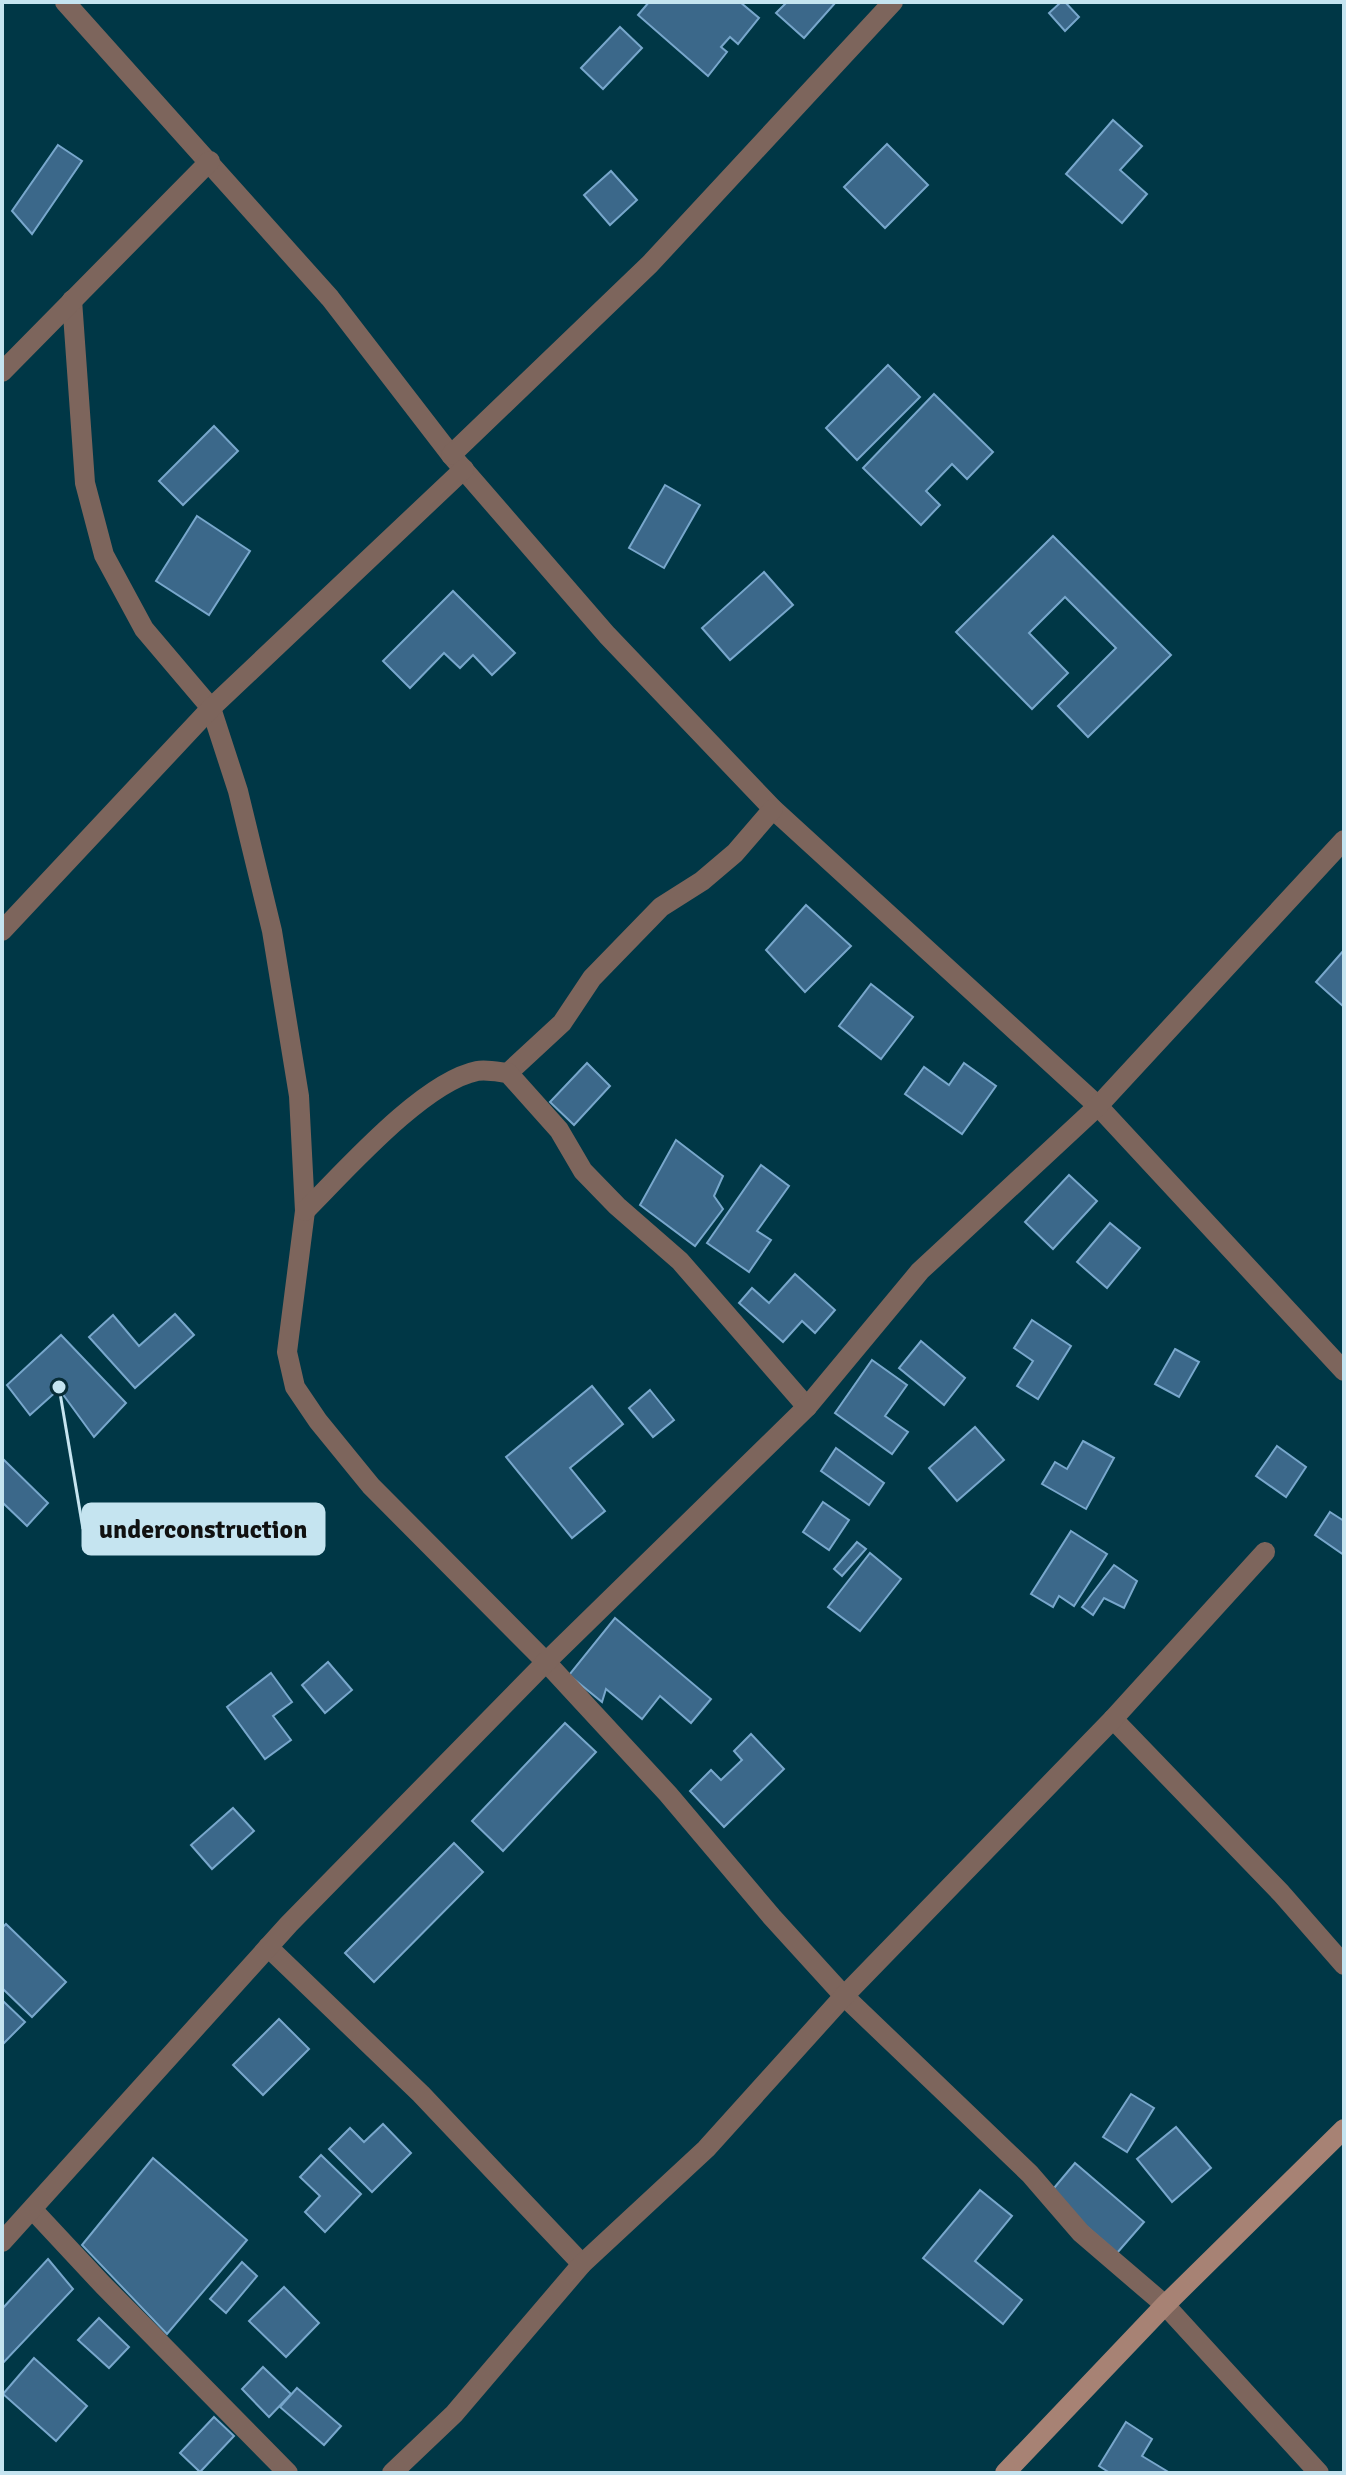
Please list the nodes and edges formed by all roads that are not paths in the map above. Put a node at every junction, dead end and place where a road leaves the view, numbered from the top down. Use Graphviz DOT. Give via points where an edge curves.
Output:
graph roads {
  1 [pos="65,2"];
  2 [pos="893,2"];
  3 [pos="210,161"];
  4 [pos="72,300"];
  5 [pos="2,372"];
  6 [pos="458,462"];
  7 [pos="211,708"];
  8 [pos="773,809"];
  9 [pos="1343,843"];
  10 [pos="2,931"];
  11 [pos="508,1073"];
  12 [pos="1098,1106"];
  13 [pos="305,1211"];
  14 [pos="1344,1371"];
  15 [pos="807,1407"];
  16 [pos="1265,1552"];
  17 [pos="546,1662"];
  18 [pos="1113,1719"];
  19 [pos="268,1947"];
  20 [pos="1344,1965"];
  21 [pos="844,1996"];
  22 [pos="1344,2129"];
  23 [pos="33,2210"];
  24 [pos="2,2242"];
  25 [pos="582,2264"];
  26 [pos="1165,2305"];
  27 [pos="288,2473"];
  28 [pos="392,2473"];
  29 [pos="1005,2473"];
  30 [pos="1319,2473"];
  1 -- 3 [label="street"];
  2 -- 6 [label="street"];
  3 -- 4 [label="street"];
  3 -- 6 [label="street" via="330,298"];
  4 -- 5 [label="street"];
  4 -- 7 [label="street" via="85,483 104,555 144,629"];
  6 -- 7 [label="street"];
  6 -- 8 [label="street" via="607,635"];
  7 -- 10 [label="street"];
  7 -- 13 [label="street" via="238,791 272,931 299,1096"];
  8 -- 11 [label="street" via="735,853 661,907 592,978 562,1023"];
  8 -- 12 [label="street"];
  9 -- 12 [label="street"];
  11 -- 13 [label="street" via="479,1070 441,1084"];
  11 -- 15 [label="street" via="559,1130 583,1171 680,1261"];
  12 -- 14 [label="street"];
  12 -- 15 [label="street" via="920,1271"];
  13 -- 17 [label="street" via="287,1352 295,1387 371,1486"];
  15 -- 17 [label="street"];
  16 -- 18 [label="street"];
  17 -- 19 [label="street"];
  17 -- 21 [label="street"];
  18 -- 20 [label="street"];
  18 -- 21 [label="street"];
  19 -- 23 [label="street"];
  19 -- 25 [label="street" via="421,2094"];
  21 -- 25 [label="street" via="706,2149"];
  21 -- 26 [label="street" via="1030,2174 1081,2233"];
  22 -- 26 [label="street"];
  23 -- 24 [label="street"];
  23 -- 27 [label="street"];
  25 -- 28 [label="street" via="454,2414"];
  26 -- 29 [label="street"];
  26 -- 30 [label="street"];
}
